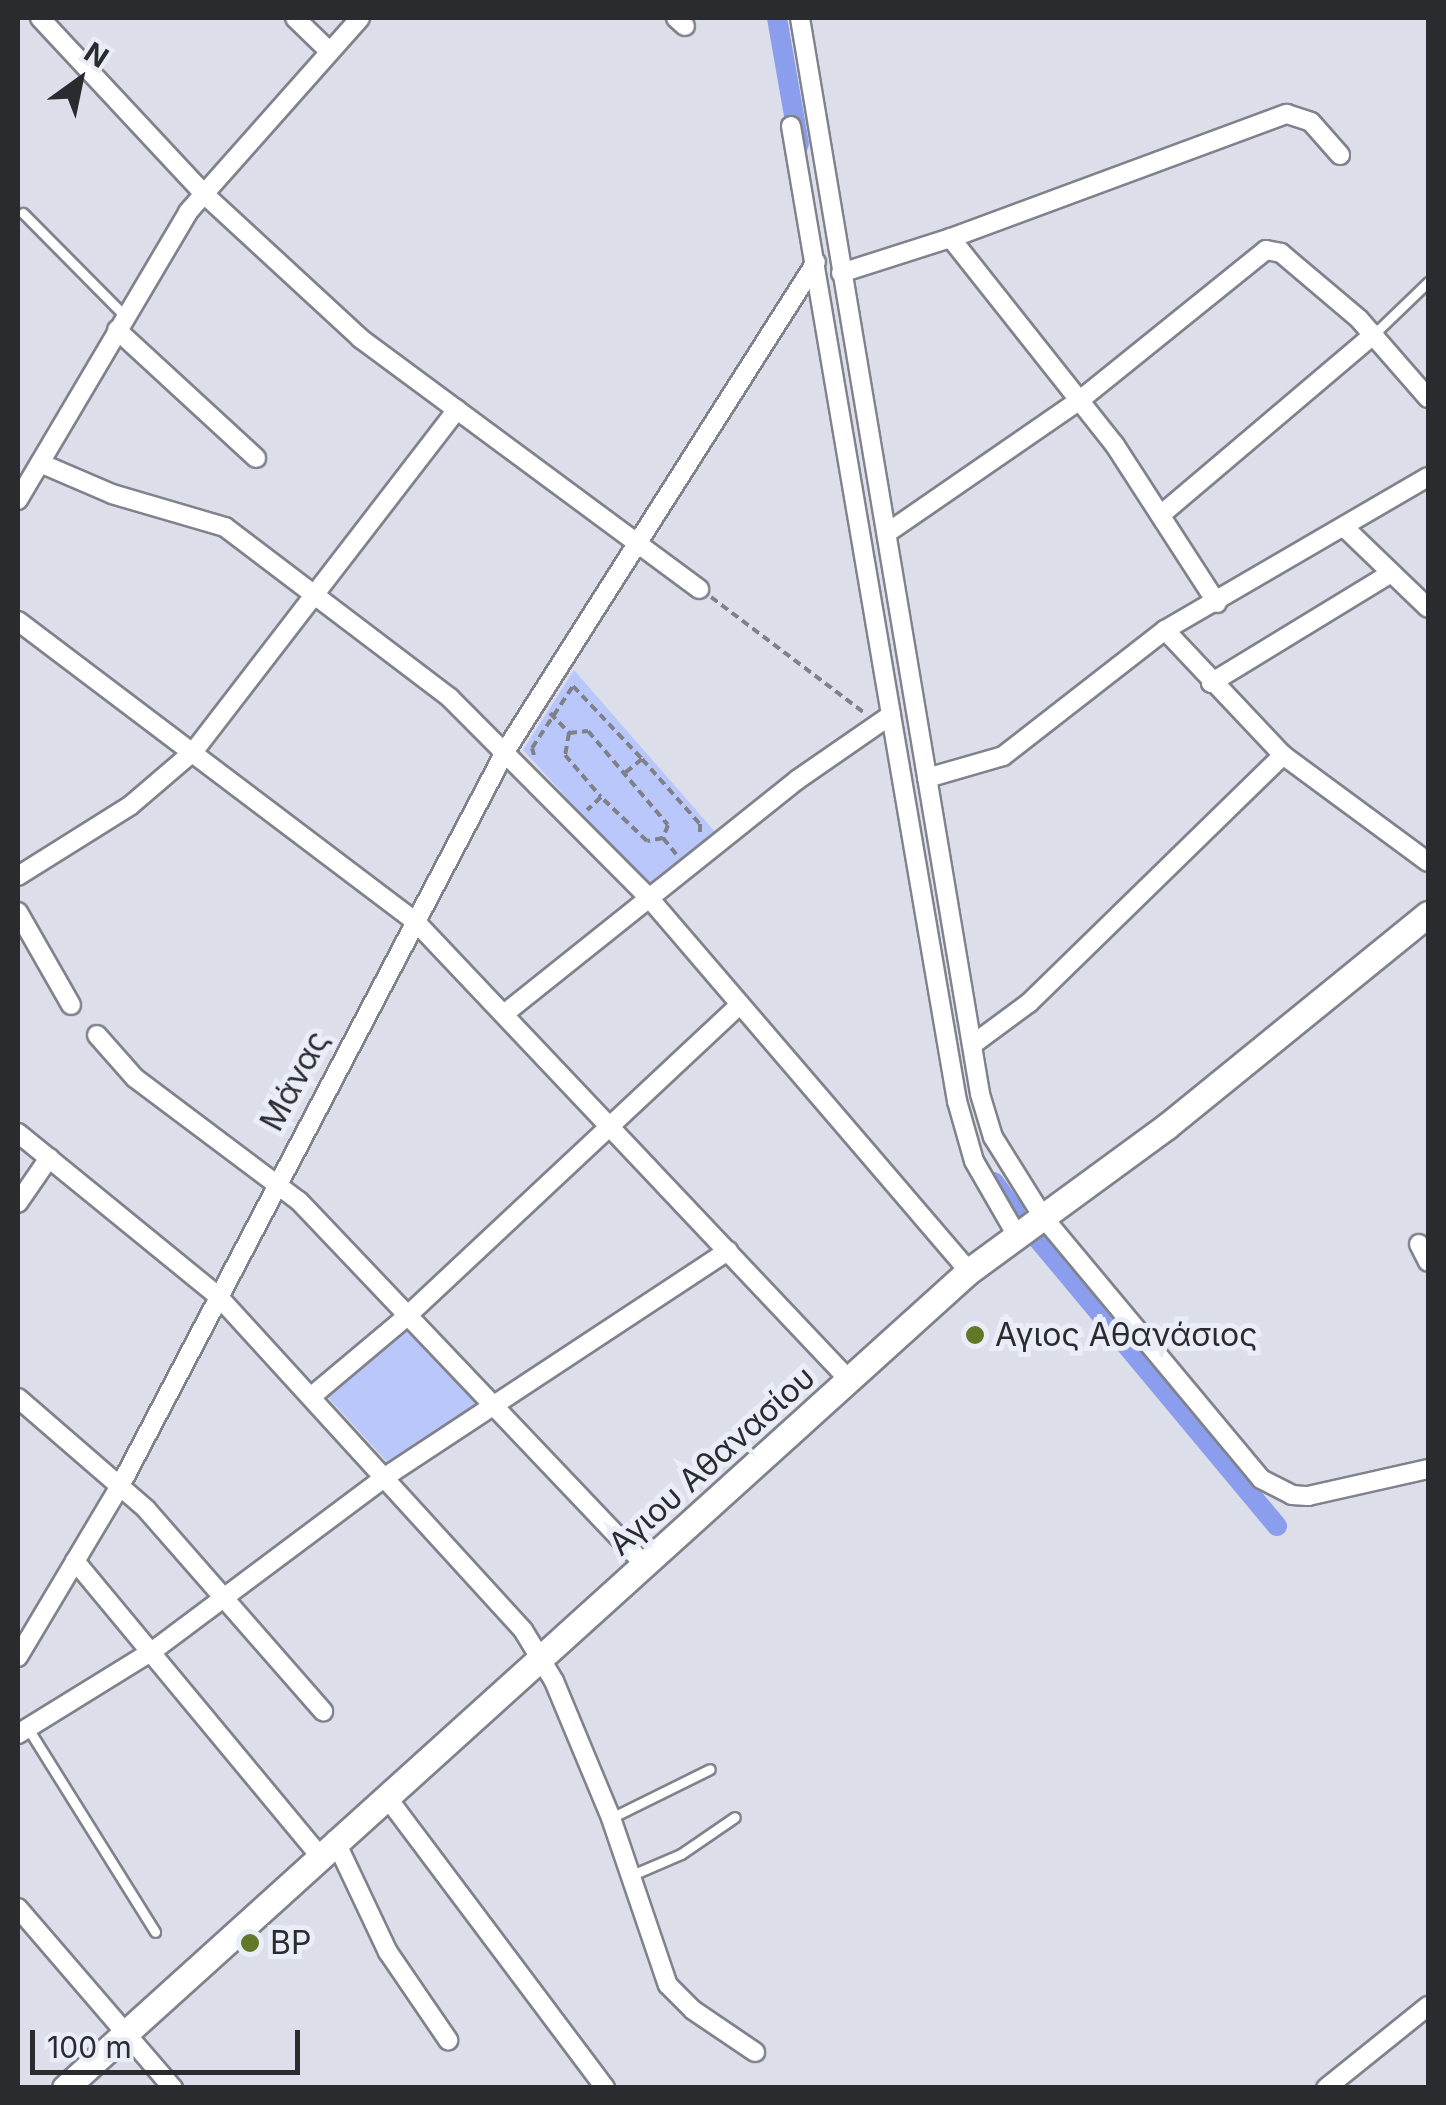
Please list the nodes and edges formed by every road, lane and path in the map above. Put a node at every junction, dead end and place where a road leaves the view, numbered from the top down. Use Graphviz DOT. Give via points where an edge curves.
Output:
graph roads {
  1 [pos="40,18"];
  2 [pos="295,18"];
  3 [pos="360,18"];
  4 [pos="800,18"];
  5 [pos="329,51"];
  6 [pos="791,126"];
  7 [pos="1340,155"];
  8 [pos="203,192"];
  9 [pos="22,213"];
  10 [pos="951,238"];
  11 [pos="816,262"];
  12 [pos="842,273"];
  13 [pos="1428,282"];
  14 [pos="121,323"];
  15 [pos="1374,334"];
  16 [pos="1428,398"];
  17 [pos="1080,400"];
  18 [pos="457,410"];
  19 [pos="256,458"];
  20 [pos="40,463"];
  21 [pos="1428,477"];
  22 [pos="18,500"];
  23 [pos="1163,512"];
  24 [pos="1345,528"];
  25 [pos="886,533"];
  26 [pos="635,540"];
  27 [pos="1388,575"];
  28 [pos="698,589"];
  29 [pos="313,593"];
  30 [pos="1217,603"];
  31 [pos="1428,608"];
  32 [pos="18,621"];
  33 [pos="1165,630"];
  34 [pos="1211,683"];
  35 [pos="537,699"];
  36 [pos="552,715"];
  37 [pos="883,718"];
  38 [pos="569,733"];
  39 [pos="506,750"];
  40 [pos="194,751"];
  41 [pos="1283,755"];
  42 [pos="642,759"];
  43 [pos="538,760"];
  44 [pos="626,773"];
  45 [pos="927,778"];
  46 [pos="601,797"];
  47 [pos="574,799"];
  48 [pos="580,817"];
  49 [pos="597,824"];
  50 [pos="1428,862"];
  51 [pos="666,864"];
  52 [pos="18,876"];
  53 [pos="650,899"];
  54 [pos="18,912"];
  55 [pos="1428,914"];
  56 [pos="415,921"];
  57 [pos="71,1005"];
  58 [pos="738,1006"];
  59 [pos="504,1014"];
  60 [pos="97,1035"];
  61 [pos="972,1044"];
  62 [pos="612,1128"];
  63 [pos="18,1133"];
  64 [pos="50,1158"];
  65 [pos="276,1181"];
  66 [pos="18,1202"];
  67 [pos="1043,1216"];
  68 [pos="1016,1234"];
  69 [pos="1419,1244"];
  70 [pos="728,1251"];
  71 [pos="1428,1262"];
  72 [pos="970,1271"];
  73 [pos="218,1296"];
  74 [pos="406,1318"];
  75 [pos="850,1381"];
  76 [pos="312,1396"];
  77 [pos="18,1398"];
  78 [pos="491,1405"];
  79 [pos="1428,1469"];
  80 [pos="385,1478"];
  81 [pos="121,1484"];
  82 [pos="74,1561"];
  83 [pos="645,1565"];
  84 [pos="223,1594"];
  85 [pos="25,1629"];
  86 [pos="154,1650"];
  87 [pos="540,1655"];
  88 [pos="18,1657"];
  89 [pos="322,1711"];
  90 [pos="23,1732"];
  91 [pos="710,1769"];
  92 [pos="386,1796"];
  93 [pos="735,1817"];
  94 [pos="612,1818"];
  95 [pos="327,1848"];
  96 [pos="632,1875"];
  97 [pos="18,1908"];
  98 [pos="155,1932"];
  99 [pos="1424,2018"];
  100 [pos="124,2030"];
  101 [pos="448,2040"];
  102 [pos="755,2052"];
  103 [pos="67,2087"];
  104 [pos="173,2088"];
  105 [pos="605,2088"];
  106 [pos="1326,2088"];
  1 -- 8 [label="street"];
  2 -- 5 [label="street"];
  3 -- 5 [label="street"];
  4 -- 12 [label="street"];
  5 -- 8 [label="street"];
  6 -- 11 [label="street"];
  7 -- 10 [label="street" via="1311,122 1287,114"];
  8 -- 14 [label="street"];
  8 -- 18 [label="street" via="360,338"];
  9 -- 14 [label="lane"];
  10 -- 12 [label="street"];
  10 -- 17 [label="street"];
  11 -- 26 [label="street, Μάνας"];
  11 -- 37 [label="street"];
  12 -- 25 [label="street"];
  13 -- 15 [label="lane"];
  14 -- 19 [label="street"];
  14 -- 20 [label="street"];
  15 -- 16 [label="street"];
  15 -- 17 [label="street" via="1280,253 1266,250"];
  15 -- 23 [label="street"];
  17 -- 23 [label="street"];
  17 -- 25 [label="street"];
  18 -- 26 [label="street"];
  18 -- 29 [label="street"];
  20 -- 22 [label="street"];
  20 -- 29 [label="street" via="112,494 226,527"];
  21 -- 24 [label="street"];
  23 -- 30 [label="street"];
  24 -- 27 [label="street"];
  24 -- 30 [label="street"];
  25 -- 45 [label="street"];
  26 -- 28 [label="street"];
  26 -- 35 [label="street, Μάνας"];
  27 -- 31 [label="street"];
  27 -- 34 [label="street"];
  28 -- 37 [label="path"];
  29 -- 39 [label="street"];
  29 -- 40 [label="street"];
  30 -- 33 [label="street"];
  32 -- 40 [label="street"];
  33 -- 34 [label="street"];
  33 -- 45 [label="street" via="1003,756"];
  34 -- 41 [label="street"];
  35 -- 36 [label="path"];
  35 -- 39 [label="street, Μάνας"];
  36 -- 38 [label="path"];
  36 -- 42 [label="path" via="568,688 578,687"];
  36 -- 43 [label="path" via="532,748"];
  37 -- 53 [label="street"];
  37 -- 68 [label="street" via="957,1101 974,1160"];
  38 -- 44 [label="path" via="588,731"];
  38 -- 46 [label="path" via="565,755"];
  39 -- 48 [label="street"];
  39 -- 56 [label="street, Μάνας"];
  40 -- 52 [label="street" via="130,805"];
  40 -- 56 [label="street"];
  41 -- 50 [label="street"];
  41 -- 61 [label="street" via="1030,1003"];
  42 -- 44 [label="path"];
  42 -- 51 [label="path" via="702,829"];
  44 -- 46 [label="path" via="667,820 663,838 640,839"];
  45 -- 61 [label="street"];
  46 -- 48 [label="path"];
  47 -- 48 [label="path"];
  48 -- 49 [label="path"];
  48 -- 53 [label="street"];
  53 -- 58 [label="street"];
  53 -- 59 [label="street"];
  54 -- 57 [label="street"];
  55 -- 67 [label="main road, Αγιου Αθανασίου"];
  56 -- 59 [label="street"];
  56 -- 65 [label="street, Μάνας"];
  58 -- 62 [label="street"];
  58 -- 72 [label="street"];
  59 -- 62 [label="street"];
  60 -- 65 [label="street" via="135,1078"];
  61 -- 67 [label="street" via="994,1137"];
  62 -- 70 [label="street"];
  62 -- 74 [label="street"];
  63 -- 64 [label="street"];
  64 -- 66 [label="street"];
  64 -- 73 [label="street"];
  65 -- 73 [label="street, Μάνας"];
  65 -- 74 [label="street"];
  67 -- 68 [label="main road, Αγιου Αθανασίου"];
  67 -- 79 [label="street" via="1248,1467 1276,1489 1308,1496"];
  68 -- 72 [label="main road, Αγιου Αθανασίου"];
  69 -- 71 [label="street"];
  70 -- 75 [label="street"];
  70 -- 78 [label="street"];
  72 -- 75 [label="main road, Αγιου Αθανασίου"];
  73 -- 76 [label="street"];
  73 -- 81 [label="street, Μάνας"];
  74 -- 76 [label="street"];
  74 -- 78 [label="street"];
  75 -- 83 [label="main road, Αγιου Αθανασίου"];
  76 -- 80 [label="street"];
  77 -- 81 [label="street"];
  78 -- 80 [label="street"];
  78 -- 83 [label="street"];
  80 -- 84 [label="street"];
  80 -- 87 [label="street"];
  81 -- 82 [label="street, Μάνας"];
  81 -- 84 [label="street"];
  82 -- 85 [label="street, Μάνας"];
  82 -- 86 [label="street"];
  83 -- 87 [label="main road, Αγιου Αθανασίου"];
  84 -- 86 [label="street"];
  84 -- 89 [label="street"];
  85 -- 88 [label="street, Μάνας"];
  86 -- 90 [label="street"];
  86 -- 95 [label="street"];
  87 -- 92 [label="main road, Αγιου Αθανασίου"];
  87 -- 94 [label="street"];
  90 -- 98 [label="lane"];
  91 -- 94 [label="lane"];
  92 -- 95 [label="main road, Αγιου Αθανασίου"];
  92 -- 105 [label="street"];
  93 -- 96 [label="lane" via="681,1854"];
  94 -- 96 [label="street"];
  95 -- 100 [label="main road, Αγιου Αθανασίου"];
  95 -- 101 [label="street"];
  96 -- 102 [label="street" via="668,1985 692,2010"];
  97 -- 100 [label="street"];
  99 -- 106 [label="street"];
  100 -- 103 [label="main road, Αγιου Αθανασίου"];
  100 -- 104 [label="street"];
}
